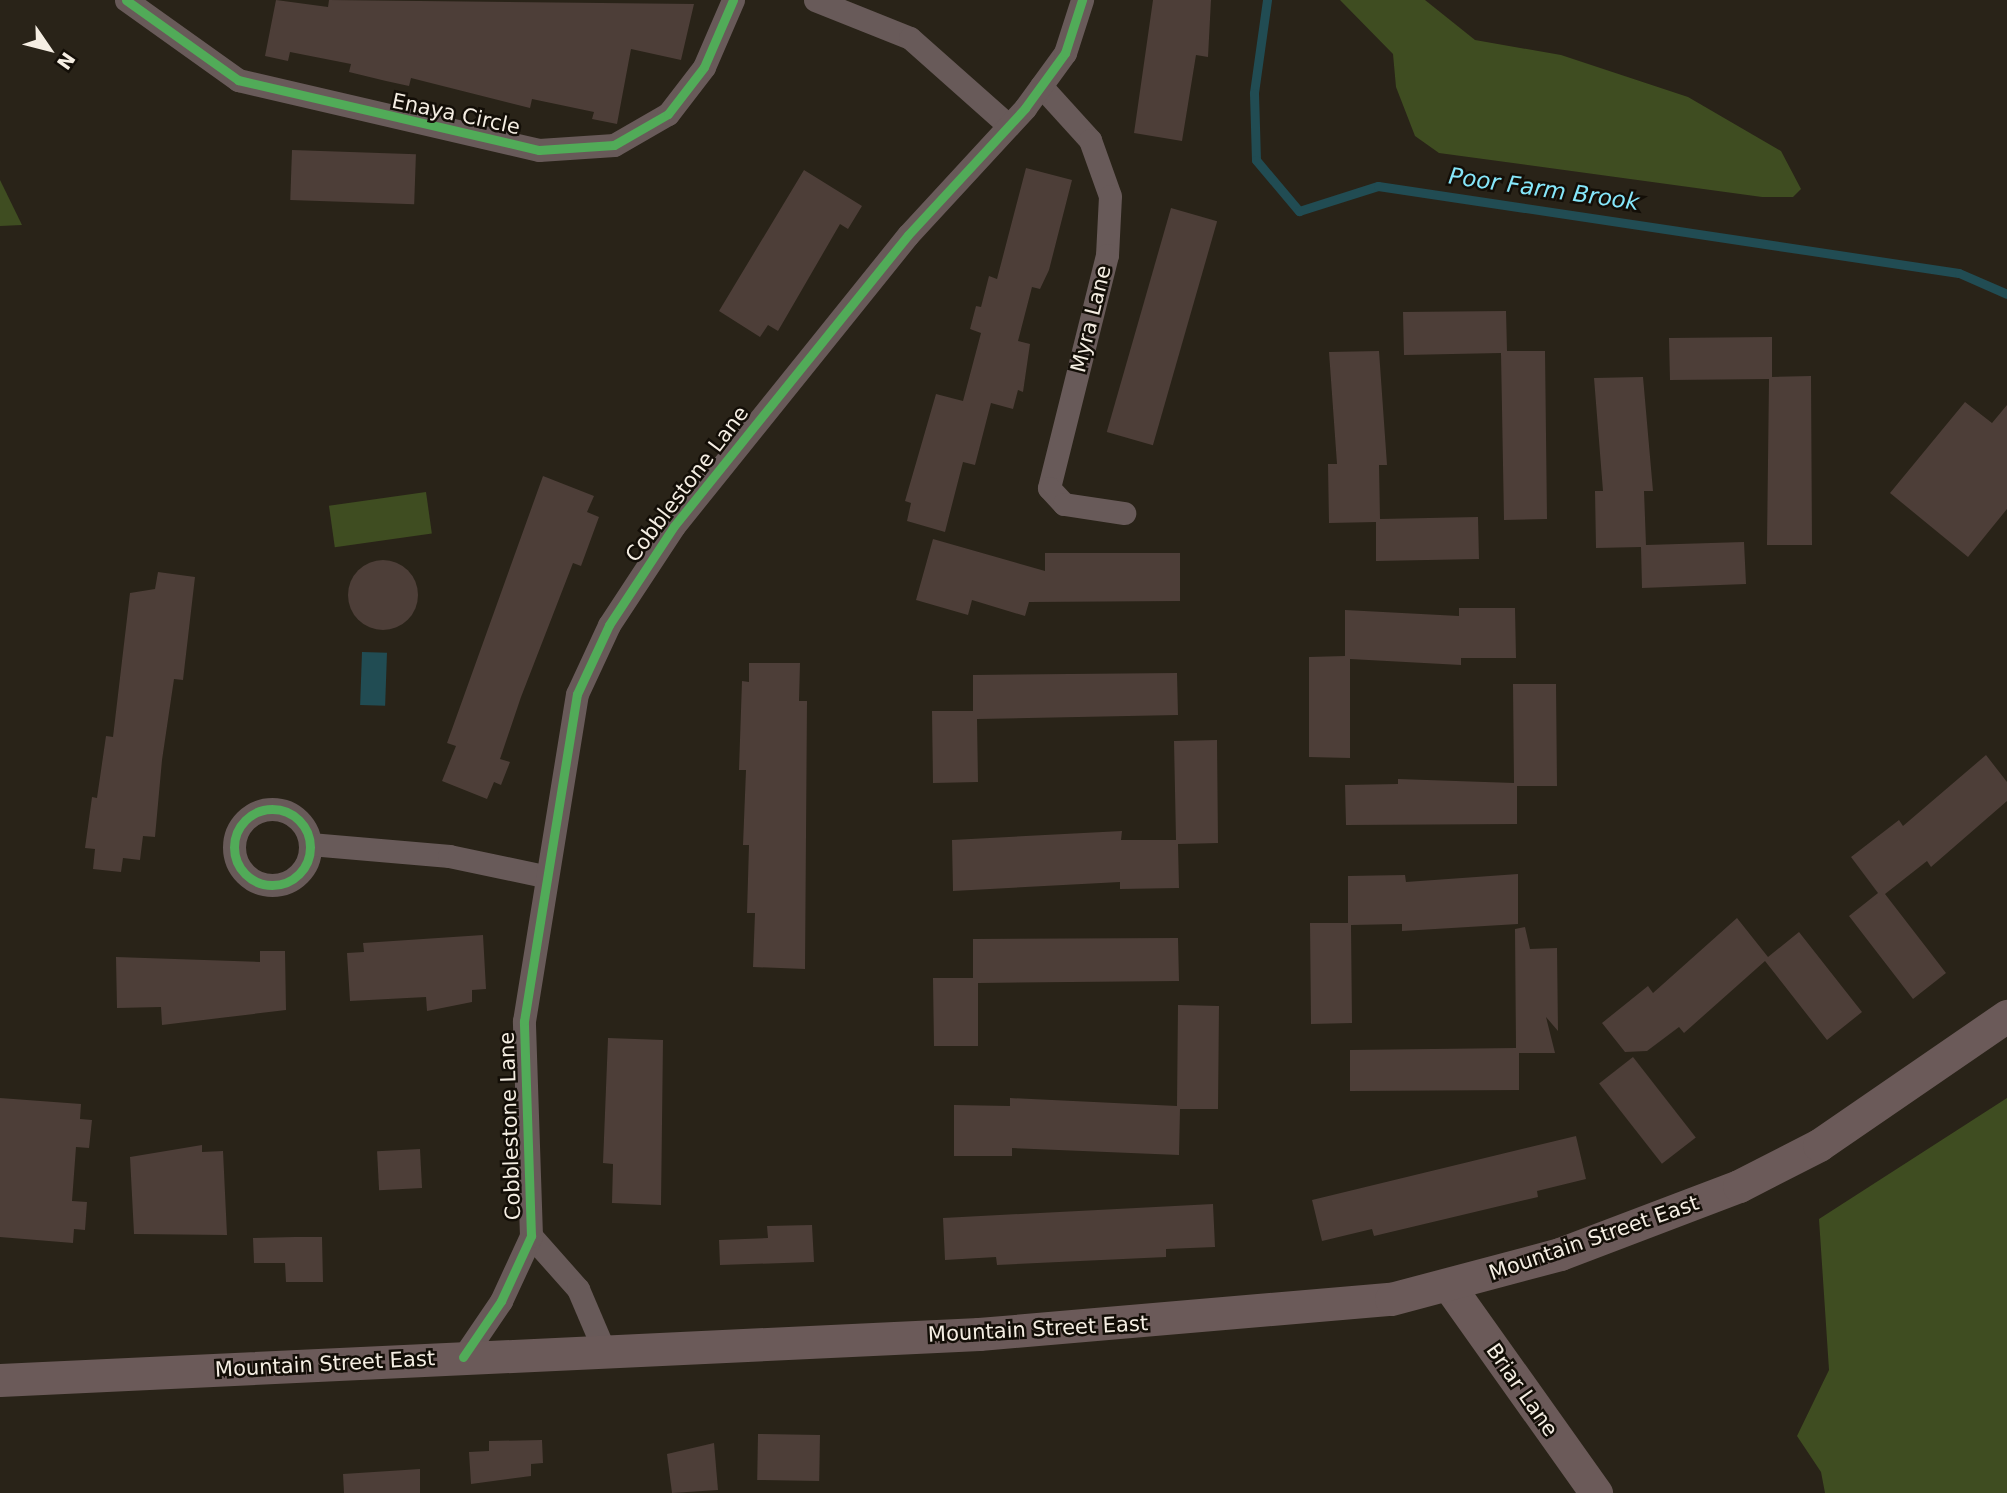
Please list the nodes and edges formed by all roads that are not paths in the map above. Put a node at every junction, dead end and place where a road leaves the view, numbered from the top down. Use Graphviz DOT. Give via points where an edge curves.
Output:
graph roads {
  1 [pos="126,0"];
  2 [pos="733,0"];
  3 [pos="815,0"];
  4 [pos="1082,0"];
  5 [pos="1041,86"];
  6 [pos="1009,126"];
  7 [pos="1125,513"];
  8 [pos="310,844"];
  9 [pos="544,876"];
  10 [pos="2007,1016"];
  11 [pos="531,1236"];
  12 [pos="1449,1286"];
  13 [pos="604,1349"];
  14 [pos="463,1357"];
  15 [pos="0,1380"];
  16 [pos="1596,1493"];
  1 -- 2 [label="street, Enaya Circle" via="238,80 539,150 614,145 668,114 704,67"];
  3 -- 6 [label="street" via="910,38"];
  4 -- 5 [label="street, Cobblestone Lane" via="1065,52"];
  5 -- 6 [label="street, Cobblestone Lane"];
  5 -- 7 [label="street, Myra Lane" via="1090,140 1110,196 1107,255 1049,488 1065,504"];
  6 -- 9 [label="street, Cobblestone Lane" via="908,235 642,571 577,694"];
  8 -- 9 [label="street" via="449,856"];
  9 -- 11 [label="street, Cobblestone Lane" via="524,1021"];
  10 -- 12 [label="main road, Mountain Street East" via="1819,1145 1739,1186 1573,1250"];
  11 -- 13 [label="street, Cobblestone Lane" via="578,1289"];
  11 -- 14 [label="street, Cobblestone Lane" via="500,1301"];
  12 -- 13 [label="main road, Mountain Street East" via="1258,1315"];
  12 -- 16 [label="main road, Briar Lane"];
  13 -- 14 [label="main road, Mountain Street East"];
  14 -- 15 [label="main road, Mountain Street East"];
}
